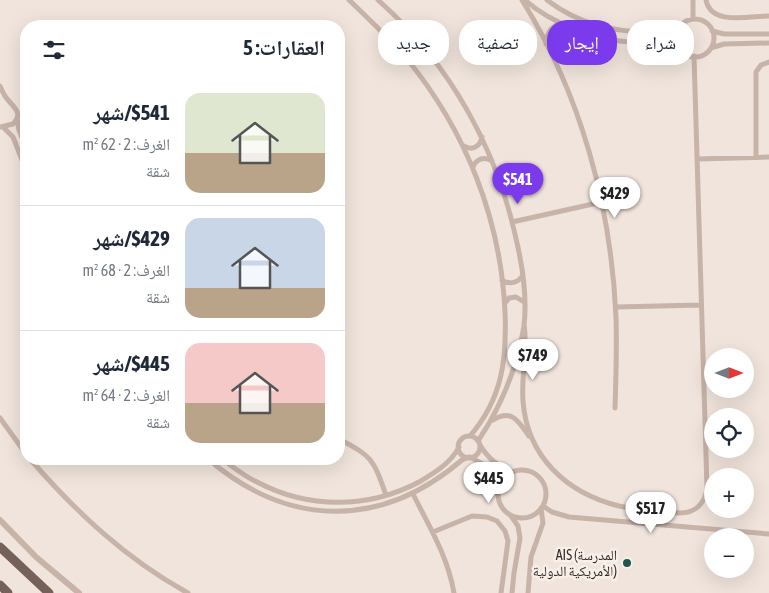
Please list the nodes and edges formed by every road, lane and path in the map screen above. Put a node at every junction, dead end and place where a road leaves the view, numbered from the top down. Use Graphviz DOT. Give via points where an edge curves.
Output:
graph roads {
  1 [pos="349,0"];
  2 [pos="378,0"];
  3 [pos="522,0"];
  4 [pos="525,0"];
  5 [pos="547,0"];
  6 [pos="693,0"];
  7 [pos="706,0"];
  8 [pos="769,16"];
  9 [pos="693,19"];
  10 [pos="556,20"];
  11 [pos="627,31"];
  12 [pos="712,31"];
  13 [pos="547,34"];
  14 [pos="769,34"];
  15 [pos="769,43"];
  16 [pos="546,44"];
  17 [pos="710,48"];
  18 [pos="694,56"];
  19 [pos="769,62"];
  20 [pos="0,86"];
  21 [pos="17,120"];
  22 [pos="1,127"];
  23 [pos="20,132"];
  24 [pos="482,137"];
  25 [pos="463,146"];
  26 [pos="20,155"];
  27 [pos="756,157"];
  28 [pos="769,157"];
  29 [pos="698,159"];
  30 [pos="492,161"];
  31 [pos="473,167"];
  32 [pos="602,202"];
  33 [pos="512,222"];
  34 [pos="523,275"];
  35 [pos="502,280"];
  36 [pos="524,303"];
  37 [pos="504,304"];
  38 [pos="701,305"];
  39 [pos="616,307"];
  40 [pos="524,324"];
  41 [pos="615,408"];
  42 [pos="0,418"];
  43 [pos="491,422"];
  44 [pos="470,436"];
  45 [pos="532,441"];
  46 [pos="345,442"];
  47 [pos="479,443"];
  48 [pos="20,446"];
  49 [pos="459,447"];
  50 [pos="470,458"];
  51 [pos="35,465"];
  52 [pos="216,465"];
  53 [pos="231,465"];
  54 [pos="514,472"];
  55 [pos="499,487"];
  56 [pos="413,494"];
  57 [pos="386,495"];
  58 [pos="376,498"];
  59 [pos="378,506"];
  60 [pos="542,507"];
  61 [pos="511,516"];
  62 [pos="0,520"];
  63 [pos="433,532"];
  64 [pos="769,534"];
  65 [pos="0,547"];
  66 [pos="0,585"];
  67 [pos="8,593"];
  68 [pos="49,593"];
  69 [pos="79,593"];
  70 [pos="188,593"];
  71 [pos="454,593"];
  72 [pos="500,593"];
  73 [pos="512,593"];
  74 [pos="528,593"];
  1 -- 25 [label="street" via="412,66 438,102"];
  2 -- 24 [label="street" via="434,59"];
  3 -- 16 [label="street"];
  4 -- 10 [label="street"];
  5 -- 11 [label="street" via="577,18"];
  6 -- 9 [label="street"];
  7 -- 8 [label="street" via="712,12 721,17"];
  9 -- 12 [label="street" via="702,21"];
  12 -- 14 [label="street"];
  12 -- 17 [label="street"];
  13 -- 16 [label="street"];
  15 -- 17 [label="street" via="724,44"];
  16 -- 32 [label="street" via="577,113"];
  17 -- 18 [label="street"];
  18 -- 29 [label="street"];
  19 -- 27 [label="street" via="756,72"];
  20 -- 21 [label="street" via="17,110"];
  21 -- 22 [label="street" via="11,126"];
  21 -- 23 [label="street"];
  22 -- 26 [label="street" via="13,137"];
  24 -- 25 [label="street" via="475,147"];
  24 -- 30 [label="street"];
  25 -- 31 [label="street"];
  27 -- 28 [label="street"];
  27 -- 29 [label="street"];
  29 -- 38 [label="street"];
  30 -- 31 [label="street" via="477,160"];
  30 -- 33 [label="street"];
  31 -- 35 [label="street" via="490,214"];
  32 -- 33 [label="street"];
  32 -- 39 [label="street"];
  33 -- 34 [label="street"];
  34 -- 35 [label="street" via="512,283"];
  34 -- 36 [label="street"];
  35 -- 37 [label="street"];
  36 -- 37 [label="street" via="516,297 509,298"];
  36 -- 40 [label="street"];
  37 -- 44 [label="street" via="501,380 488,411"];
  38 -- 39 [label="street"];
  38 -- 45 [label="street" via="707,488 697,508 680,513 628,507 598,499 560,478"];
  39 -- 41 [label="street"];
  40 -- 43 [label="street" via="507,391"];
  40 -- 45 [label="street" via="524,413"];
  42 -- 48 [label="street"];
  43 -- 45 [label="street" via="505,416 515,418"];
  43 -- 47 [label="street"];
  44 -- 47 [label="street"];
  44 -- 49 [label="street" via="462,439"];
  46 -- 57 [label="street" via="372,461"];
  47 -- 50 [label="street" via="478,453"];
  47 -- 54 [label="street" via="484,452"];
  49 -- 50 [label="street" via="462,454"];
  49 -- 57 [label="street" via="451,459 430,475"];
  50 -- 55 [label="street" via="494,475"];
  50 -- 56 [label="street" via="462,460"];
  51 -- 70 [label="street" via="95,528 146,567"];
  52 -- 59 [label="street" via="259,492 289,505 332,511"];
  53 -- 58 [label="street" via="255,481 291,497 334,503"];
  54 -- 55 [label="street" via="506,476"];
  54 -- 60 [label="street" via="527,471 542,482 546,494"];
  55 -- 61 [label="street" via="499,502"];
  56 -- 59 [label="street"];
  56 -- 63 [label="street"];
  57 -- 58 [label="street"];
  58 -- 59 [label="street"];
  60 -- 61 [label="street" via="525,518"];
  60 -- 64 [label="street" via="564,516"];
  60 -- 74 [label="street" via="543,523 531,557"];
  61 -- 73 [label="street" via="520,535"];
  62 -- 69 [label="street" via="36,557"];
  63 -- 71 [label="street"];
  63 -- 72 [label="street" via="472,516 497,521 508,541"];
  65 -- 68 [label="main road"];
  66 -- 67 [label="main road"];
}
